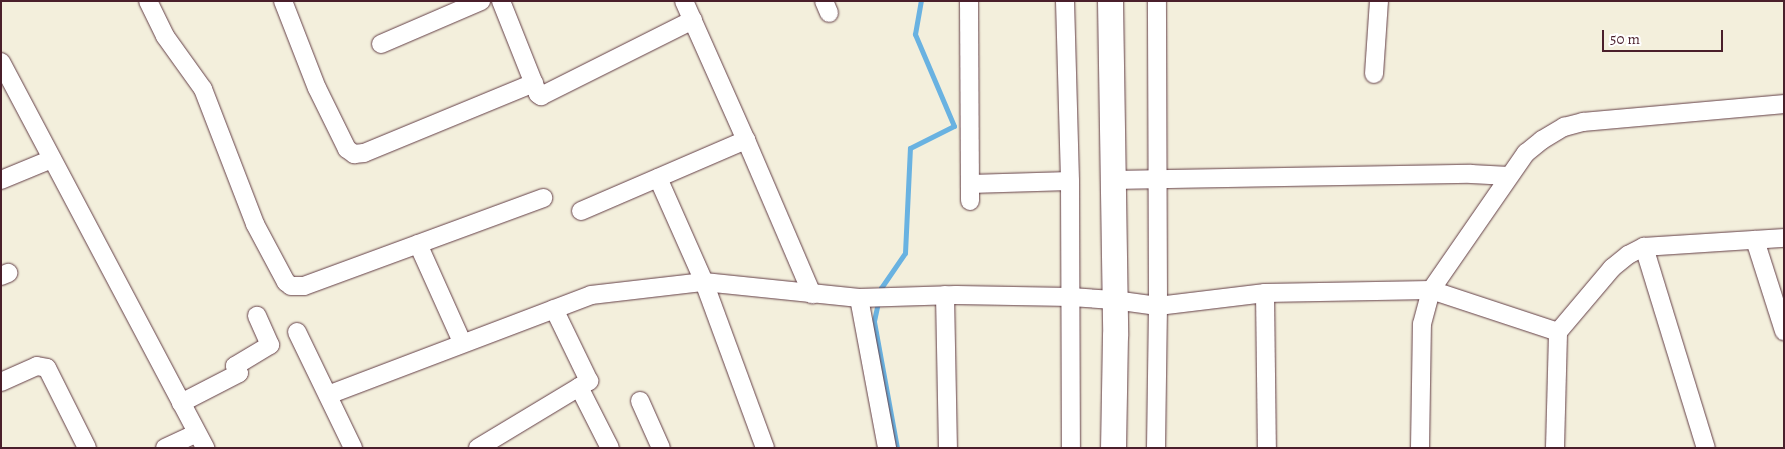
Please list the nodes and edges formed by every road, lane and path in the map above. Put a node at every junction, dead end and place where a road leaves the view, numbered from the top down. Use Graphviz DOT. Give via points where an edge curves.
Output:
graph roads {
  1 [pos="148,1"];
  2 [pos="283,1"];
  3 [pos="481,1"];
  4 [pos="501,1"];
  5 [pos="684,1"];
  6 [pos="969,1"];
  7 [pos="1066,1"];
  8 [pos="1110,1"];
  9 [pos="1157,1"];
  10 [pos="1379,1"];
  11 [pos="693,20"];
  12 [pos="381,44"];
  13 [pos="1,62"];
  14 [pos="1374,74"];
  15 [pos="534,83"];
  16 [pos="1784,104"];
  17 [pos="746,140"];
  18 [pos="52,159"];
  19 [pos="1509,176"];
  20 [pos="658,178"];
  21 [pos="1,180"];
  22 [pos="1112,180"];
  23 [pos="1158,180"];
  24 [pos="1070,181"];
  25 [pos="543,198"];
  26 [pos="582,211"];
  27 [pos="1784,238"];
  28 [pos="1755,240"];
  29 [pos="418,244"];
  30 [pos="1644,247"];
  31 [pos="704,282"];
  32 [pos="1431,290"];
  33 [pos="1265,293"];
  34 [pos="812,294"];
  35 [pos="945,295"];
  36 [pos="1070,297"];
  37 [pos="859,298"];
  38 [pos="1114,300"];
  39 [pos="1158,306"];
  40 [pos="554,309"];
  41 [pos="257,316"];
  42 [pos="297,332"];
  43 [pos="1558,332"];
  44 [pos="1784,332"];
  45 [pos="462,342"];
  46 [pos="1,382"];
  47 [pos="579,387"];
  48 [pos="328,395"];
  49 [pos="640,401"];
  50 [pos="181,403"];
  51 [pos="201,440"];
  52 [pos="86,448"];
  53 [pos="165,448"];
  54 [pos="353,448"];
  55 [pos="478,448"];
  56 [pos="610,448"];
  57 [pos="661,448"];
  58 [pos="765,448"];
  59 [pos="887,448"];
  60 [pos="948,448"];
  61 [pos="1071,448"];
  62 [pos="1113,448"];
  63 [pos="1156,448"];
  64 [pos="1267,448"];
  65 [pos="1420,448"];
  66 [pos="1555,448"];
  67 [pos="1706,448"];
  1 -- 29 [label="street" via="165,36 203,89 255,224 286,282 291,286 304,286"];
  2 -- 15 [label="street" via="317,88 347,148 354,154 364,153"];
  3 -- 12 [label="street"];
  4 -- 15 [label="street"];
  5 -- 11 [label="street"];
  6 -- 24 [label="street" via="970,192"];
  7 -- 24 [label="street"];
  8 -- 22 [label="main road"];
  9 -- 23 [label="street"];
  10 -- 14 [label="street"];
  11 -- 15 [label="street" via="544,95 538,94"];
  11 -- 17 [label="street"];
  13 -- 18 [label="street"];
  16 -- 19 [label="street" via="1583,122 1564,127 1542,140"];
  17 -- 20 [label="street"];
  17 -- 34 [label="street"];
  18 -- 21 [label="street"];
  18 -- 50 [label="street"];
  19 -- 23 [label="street"];
  19 -- 32 [label="street"];
  20 -- 26 [label="street"];
  20 -- 31 [label="street"];
  22 -- 23 [label="street"];
  22 -- 38 [label="main road"];
  23 -- 39 [label="street"];
  24 -- 36 [label="street"];
  25 -- 29 [label="street"];
  27 -- 28 [label="street"];
  28 -- 30 [label="street"];
  28 -- 44 [label="street"];
  29 -- 45 [label="street"];
  30 -- 43 [label="street" via="1612,268"];
  30 -- 67 [label="street"];
  31 -- 34 [label="street"];
  31 -- 40 [label="street" via="591,295"];
  31 -- 58 [label="street"];
  32 -- 33 [label="street"];
  32 -- 43 [label="street"];
  32 -- 65 [label="street" via="1422,324"];
  33 -- 39 [label="street"];
  33 -- 64 [label="street"];
  34 -- 37 [label="street"];
  35 -- 36 [label="street"];
  35 -- 37 [label="street"];
  35 -- 60 [label="street"];
  36 -- 38 [label="street"];
  36 -- 61 [label="street"];
  37 -- 59 [label="street"];
  38 -- 39 [label="street"];
  38 -- 62 [label="main road"];
  39 -- 63 [label="street"];
  40 -- 45 [label="street"];
  40 -- 47 [label="street" via="589,381"];
  41 -- 50 [label="street" via="270,345 236,366 239,373"];
  42 -- 48 [label="street"];
  43 -- 66 [label="street"];
  45 -- 48 [label="street"];
  46 -- 52 [label="street" via="37,366 47,368"];
  47 -- 55 [label="street"];
  47 -- 56 [label="street"];
  48 -- 54 [label="street"];
  49 -- 57 [label="street"];
  50 -- 51 [label="street"];
  51 -- 53 [label="street"];
}
